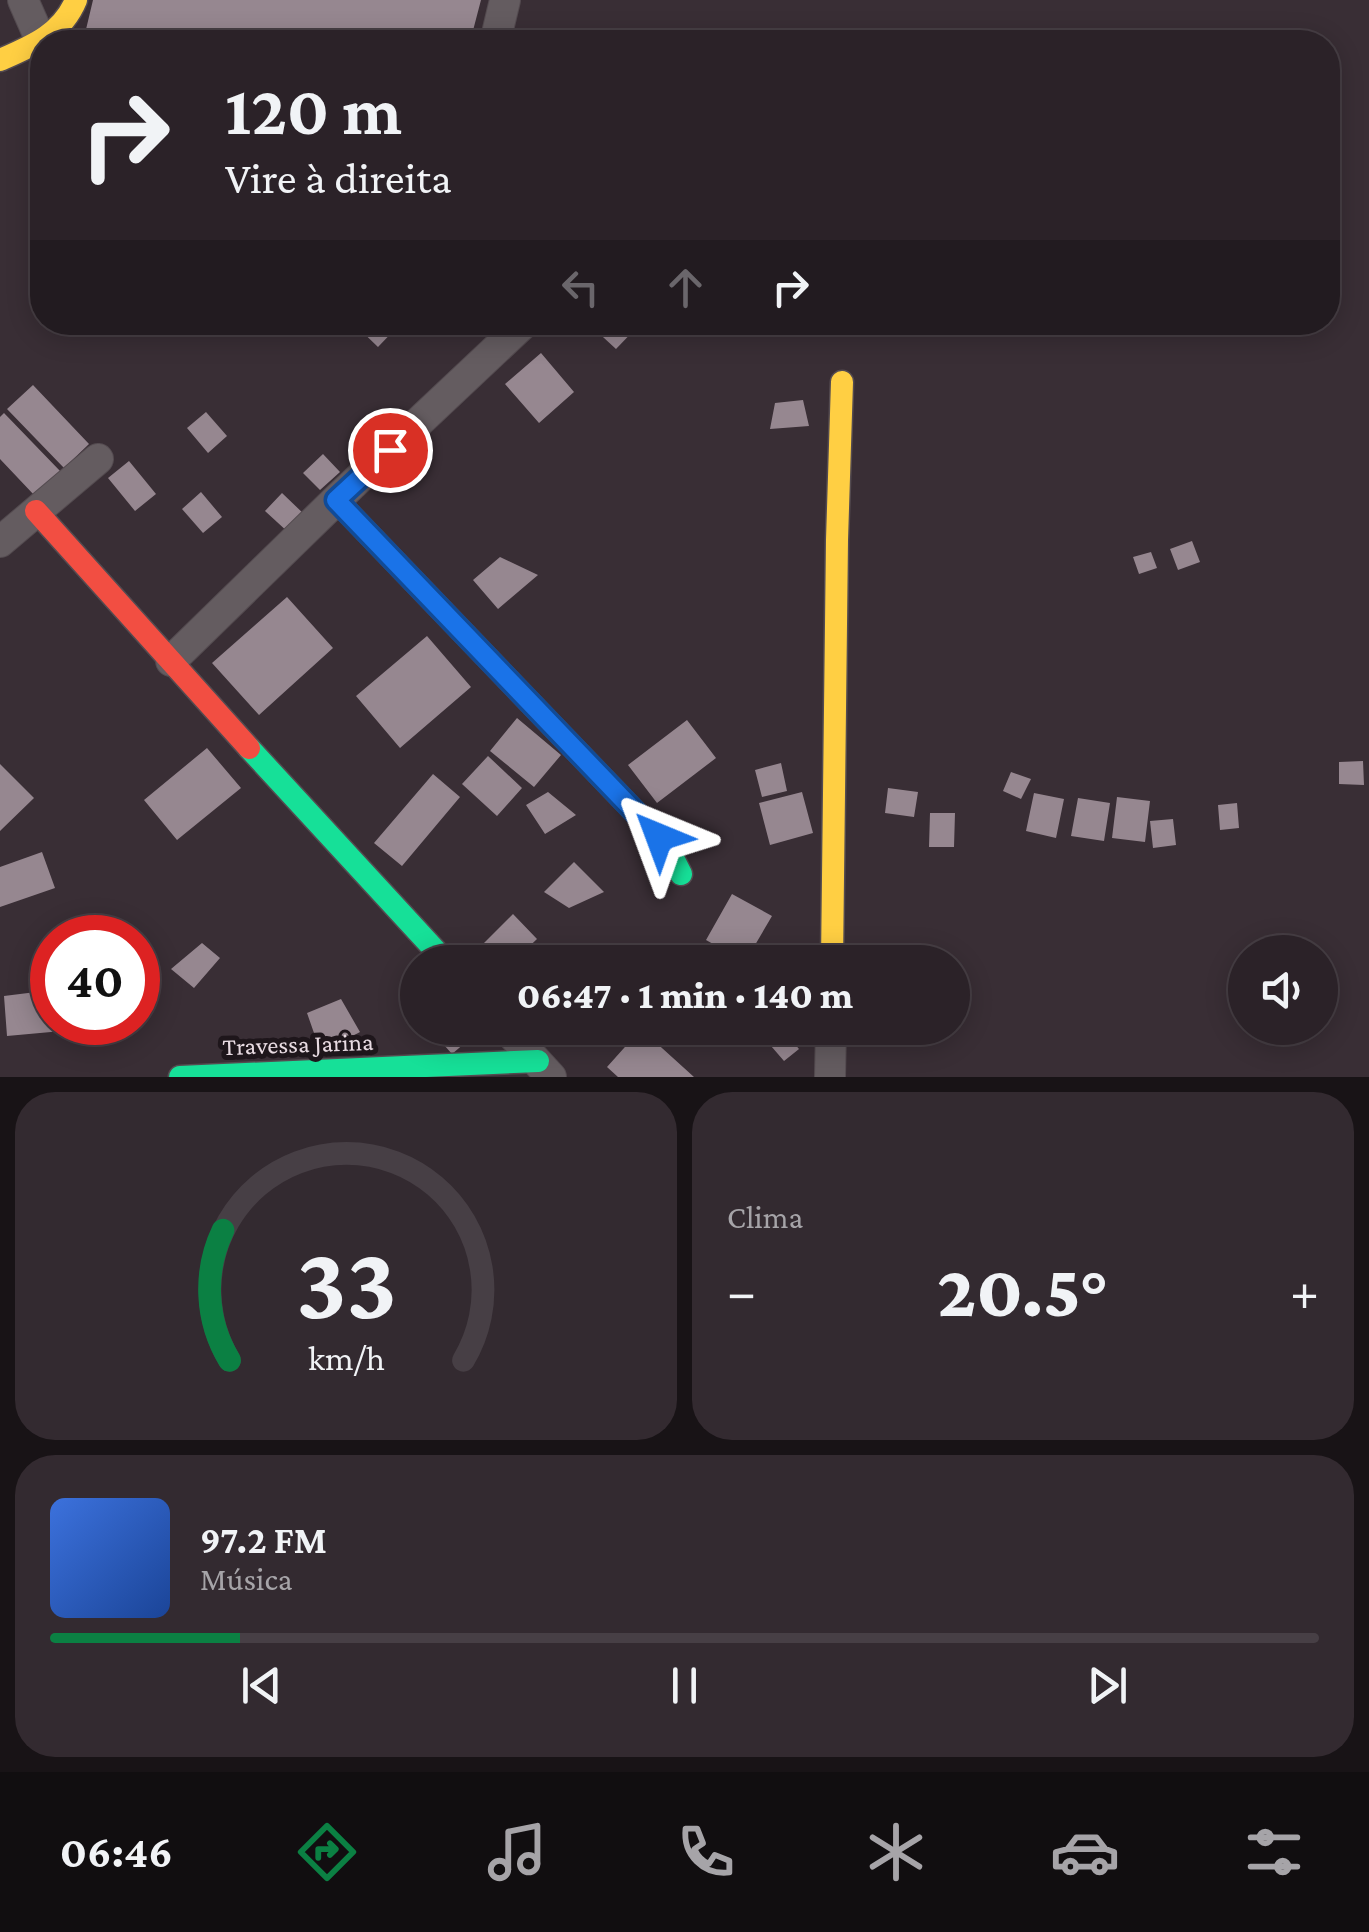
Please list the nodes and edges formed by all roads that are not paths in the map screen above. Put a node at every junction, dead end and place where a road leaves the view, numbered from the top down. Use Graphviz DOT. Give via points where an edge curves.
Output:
graph roads {
  1 [pos="23,0"];
  2 [pos="76,0"];
  3 [pos="505,0"];
  4 [pos="36,30"];
  5 [pos="57,30"];
  6 [pos="499,30"];
  7 [pos="30,47"];
  8 [pos="0,60"];
  9 [pos="512,335"];
  10 [pos="842,382"];
  11 [pos="98,459"];
  12 [pos="336,500"];
  13 [pos="36,511"];
  14 [pos="0,542"];
  15 [pos="171,661"];
  16 [pos="681,874"];
  17 [pos="430,945"];
  18 [pos="832,945"];
  19 [pos="522,1045"];
  20 [pos="831,1045"];
  21 [pos="544,1069"];
  22 [pos="180,1077"];
  23 [pos="830,1077"];
  1 -- 4 [label="street"];
  2 -- 5 [label="street"];
  3 -- 6 [label="street"];
  7 -- 8 [label="street"];
  9 -- 12 [label="street"];
  10 -- 18 [label="street"];
  11 -- 13 [label="street"];
  12 -- 15 [label="street"];
  12 -- 16 [label="street" via="659,837"];
  13 -- 14 [label="street"];
  13 -- 15 [label="street"];
  15 -- 17 [label="street"];
  19 -- 21 [label="street"];
  20 -- 23 [label="street"];
  21 -- 22 [label="street, Travessa Jarina"];
}
